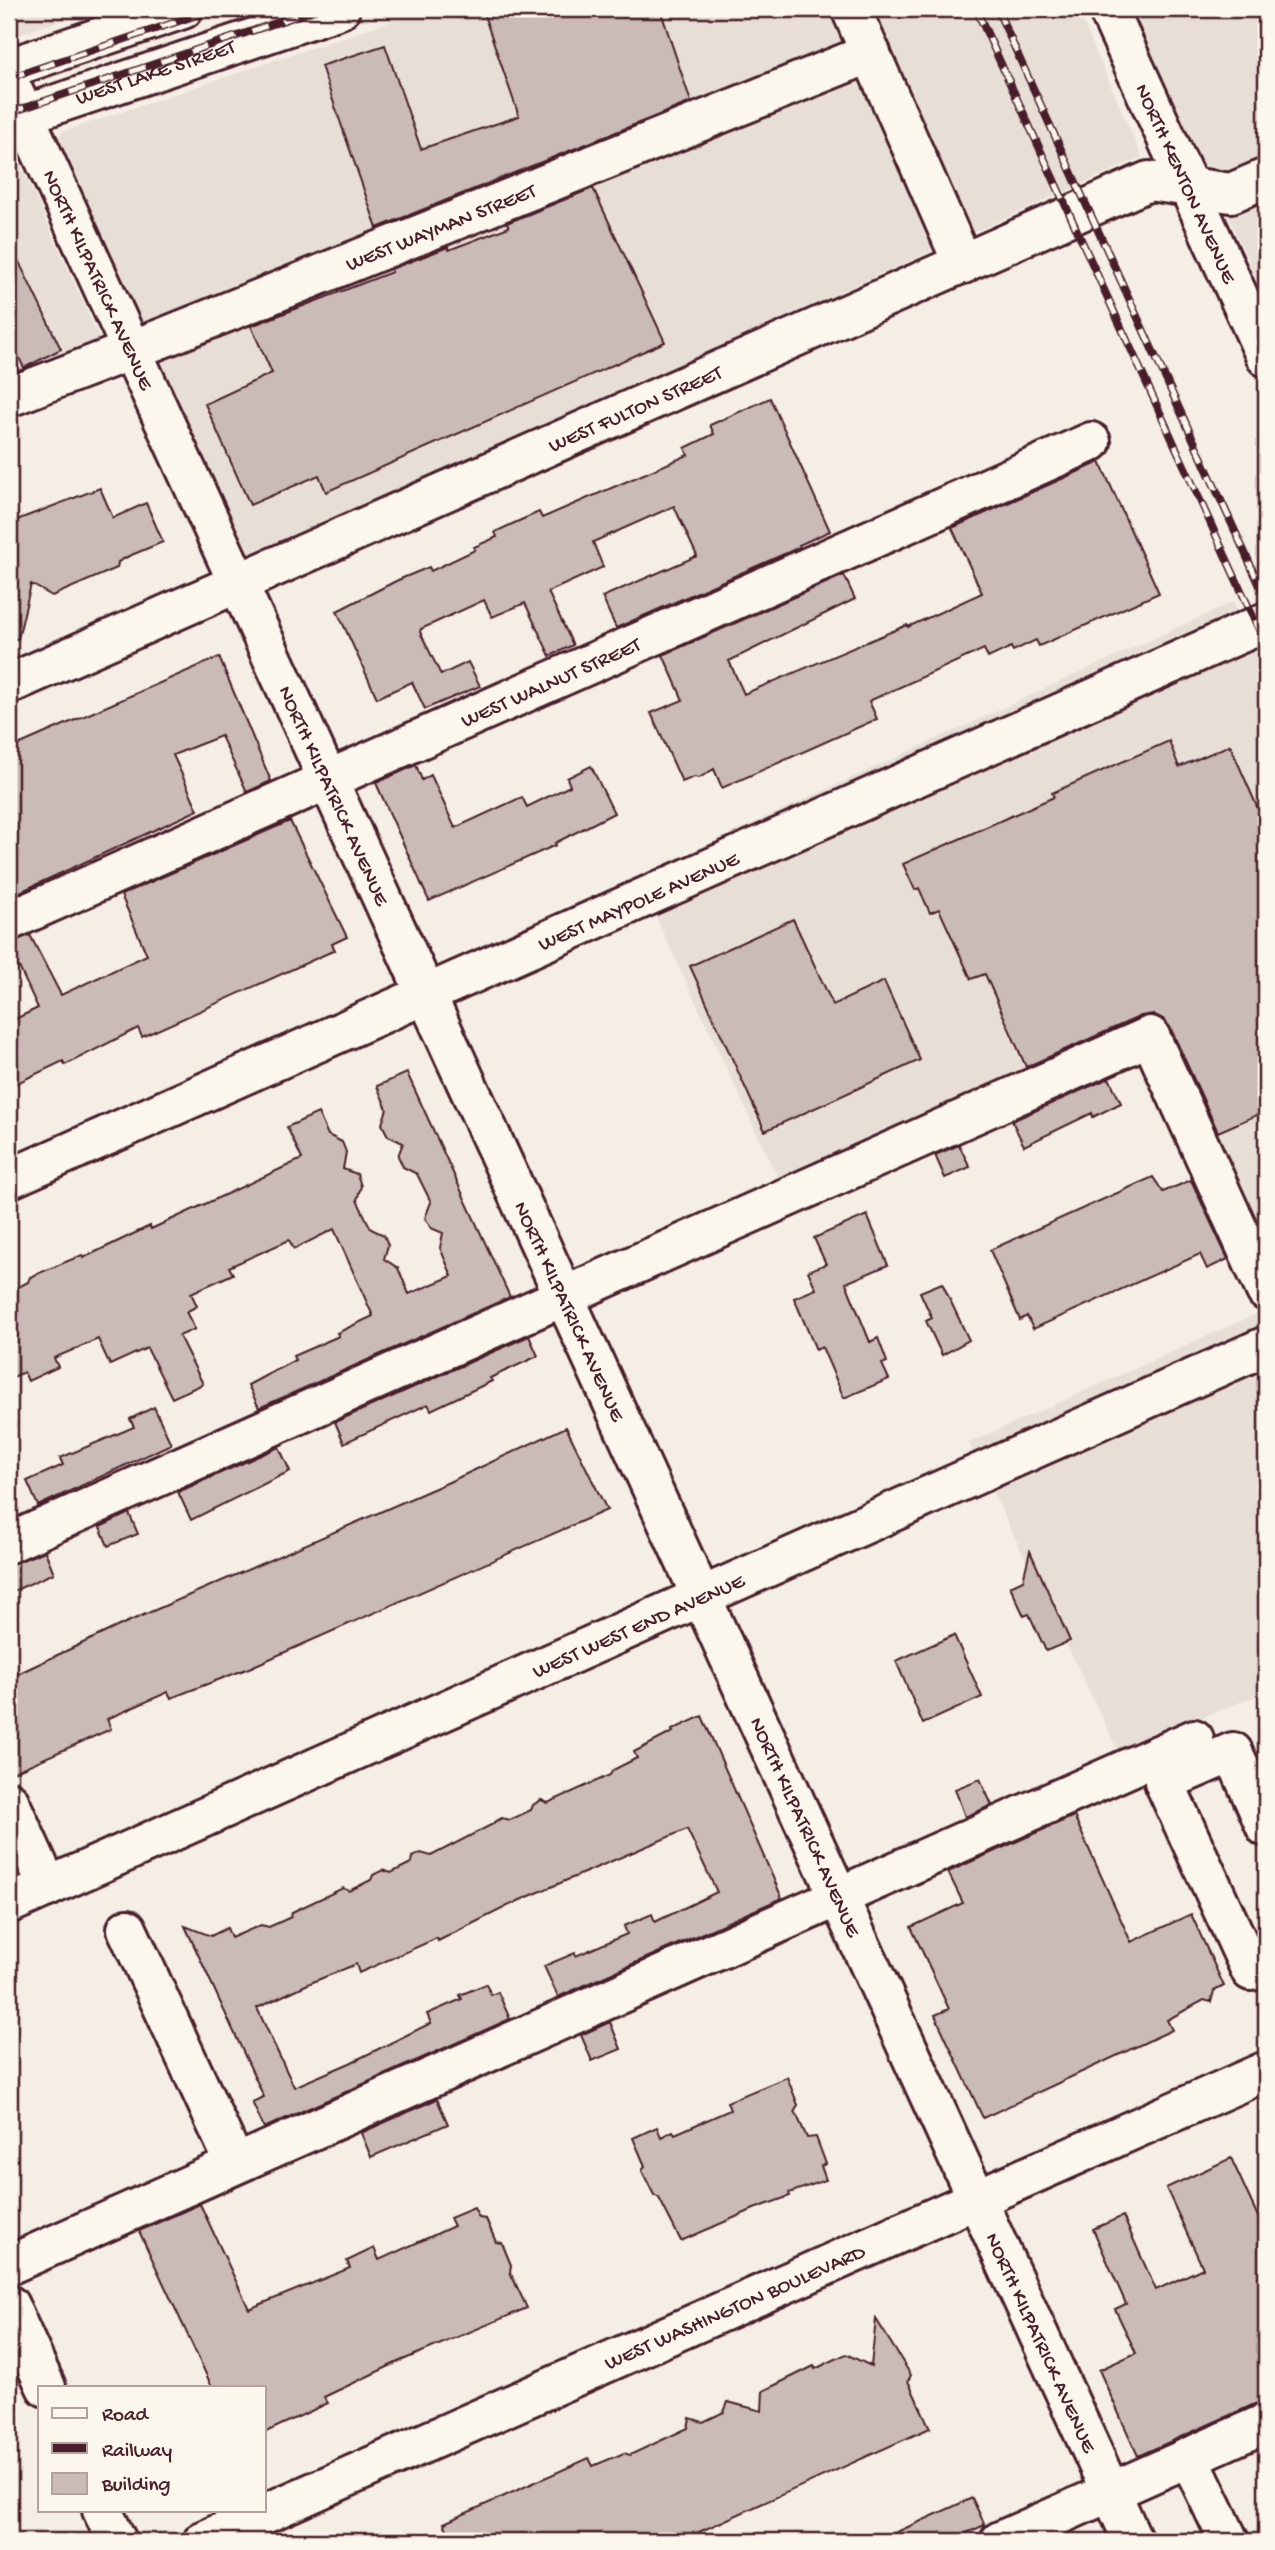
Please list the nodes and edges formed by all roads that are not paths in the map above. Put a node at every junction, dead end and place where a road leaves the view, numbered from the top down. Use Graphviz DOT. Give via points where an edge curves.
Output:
graph roads {
  1 [pos="183,9"];
  2 [pos="264,9"];
  3 [pos="340,9"];
  4 [pos="851,9"];
  5 [pos="1111,10"];
  6 [pos="871,53"];
  7 [pos="12,95"];
  8 [pos="1266,178"];
  9 [pos="1189,188"];
  10 [pos="963,264"];
  11 [pos="131,351"];
  12 [pos="1266,358"];
  13 [pos="9,397"];
  14 [pos="1091,442"];
  15 [pos="238,584"];
  16 [pos="1266,622"];
  17 [pos="9,684"];
  18 [pos="327,779"];
  19 [pos="9,921"];
  20 [pos="426,995"];
  21 [pos="9,1179"];
  22 [pos="1266,1291"];
  23 [pos="564,1296"];
  24 [pos="1266,1346"];
  25 [pos="9,1543"];
  26 [pos="701,1597"];
  27 [pos="1194,1739"];
  28 [pos="1108,1777"];
  29 [pos="1164,1782"];
  30 [pos="9,1801"];
  31 [pos="1266,1827"];
  32 [pos="48,1887"];
  33 [pos="838,1897"];
  34 [pos="9,1904"];
  35 [pos="127,1929"];
  36 [pos="1251,1971"];
  37 [pos="1266,2071"];
  38 [pos="235,2164"];
  39 [pos="976,2199"];
  40 [pos="9,2264"];
  41 [pos="11,2316"];
  42 [pos="46,2386"];
  43 [pos="1266,2423"];
  44 [pos="1189,2457"];
  45 [pos="1111,2492"];
  46 [pos="103,2512"];
  47 [pos="117,2541"];
  48 [pos="203,2541"];
  49 [pos="1000,2541"];
  50 [pos="1133,2541"];
  51 [pos="1229,2541"];
  1 -- 7 [label="street"];
  2 -- 7 [label="street, WEST LAKE STREET"];
  3 -- 7 [label="street, WEST LAKE STREET"];
  4 -- 6 [label="street"];
  5 -- 9 [label="street, NORTH KENTON AVENUE"];
  6 -- 10 [label="street"];
  6 -- 11 [label="street, WEST WAYMAN STREET"];
  7 -- 11 [label="street, NORTH KILPATRICK AVENUE"];
  8 -- 9 [label="street, WEST FULTON STREET" via="1231,193"];
  9 -- 10 [label="street, WEST FULTON STREET" via="1149,181"];
  9 -- 12 [label="street, NORTH KENTON AVENUE"];
  10 -- 15 [label="street, WEST FULTON STREET"];
  11 -- 13 [label="street, WEST WAYMAN STREET"];
  11 -- 15 [label="street, NORTH KILPATRICK AVENUE"];
  14 -- 18 [label="street, WEST WALNUT STREET"];
  15 -- 17 [label="street, WEST FULTON STREET"];
  15 -- 18 [label="street, NORTH KILPATRICK AVENUE"];
  16 -- 20 [label="street, WEST MAYPOLE AVENUE"];
  18 -- 19 [label="street, WEST WALNUT STREET"];
  18 -- 20 [label="street, NORTH KILPATRICK AVENUE"];
  20 -- 21 [label="street, WEST MAYPOLE AVENUE"];
  20 -- 23 [label="street, NORTH KILPATRICK AVENUE"];
  22 -- 23 [label="street" via="1150,1036"];
  23 -- 25 [label="street"];
  23 -- 26 [label="street, NORTH KILPATRICK AVENUE"];
  24 -- 26 [label="street, WEST WEST END AVENUE"];
  26 -- 32 [label="street, WEST WEST END AVENUE"];
  26 -- 33 [label="street, NORTH KILPATRICK AVENUE"];
  27 -- 28 [label="street"];
  28 -- 29 [label="street" via="1118,1802"];
  28 -- 33 [label="street"];
  29 -- 31 [label="street" via="1233,1752"];
  29 -- 36 [label="street"];
  30 -- 32 [label="street"];
  32 -- 34 [label="street, WEST WEST END AVENUE"];
  33 -- 38 [label="street"];
  33 -- 39 [label="street, NORTH KILPATRICK AVENUE"];
  35 -- 38 [label="street"];
  37 -- 39 [label="street, WEST WASHINGTON BOULEVARD"];
  38 -- 40 [label="street"];
  39 -- 45 [label="street, NORTH KILPATRICK AVENUE"];
  39 -- 48 [label="street, WEST WASHINGTON BOULEVARD"];
  41 -- 42 [label="street"];
  43 -- 44 [label="street"];
  44 -- 45 [label="street"];
  44 -- 51 [label="street"];
  45 -- 49 [label="street"];
  45 -- 50 [label="street, NORTH KILPATRICK AVENUE"];
  46 -- 47 [label="street"];
}
